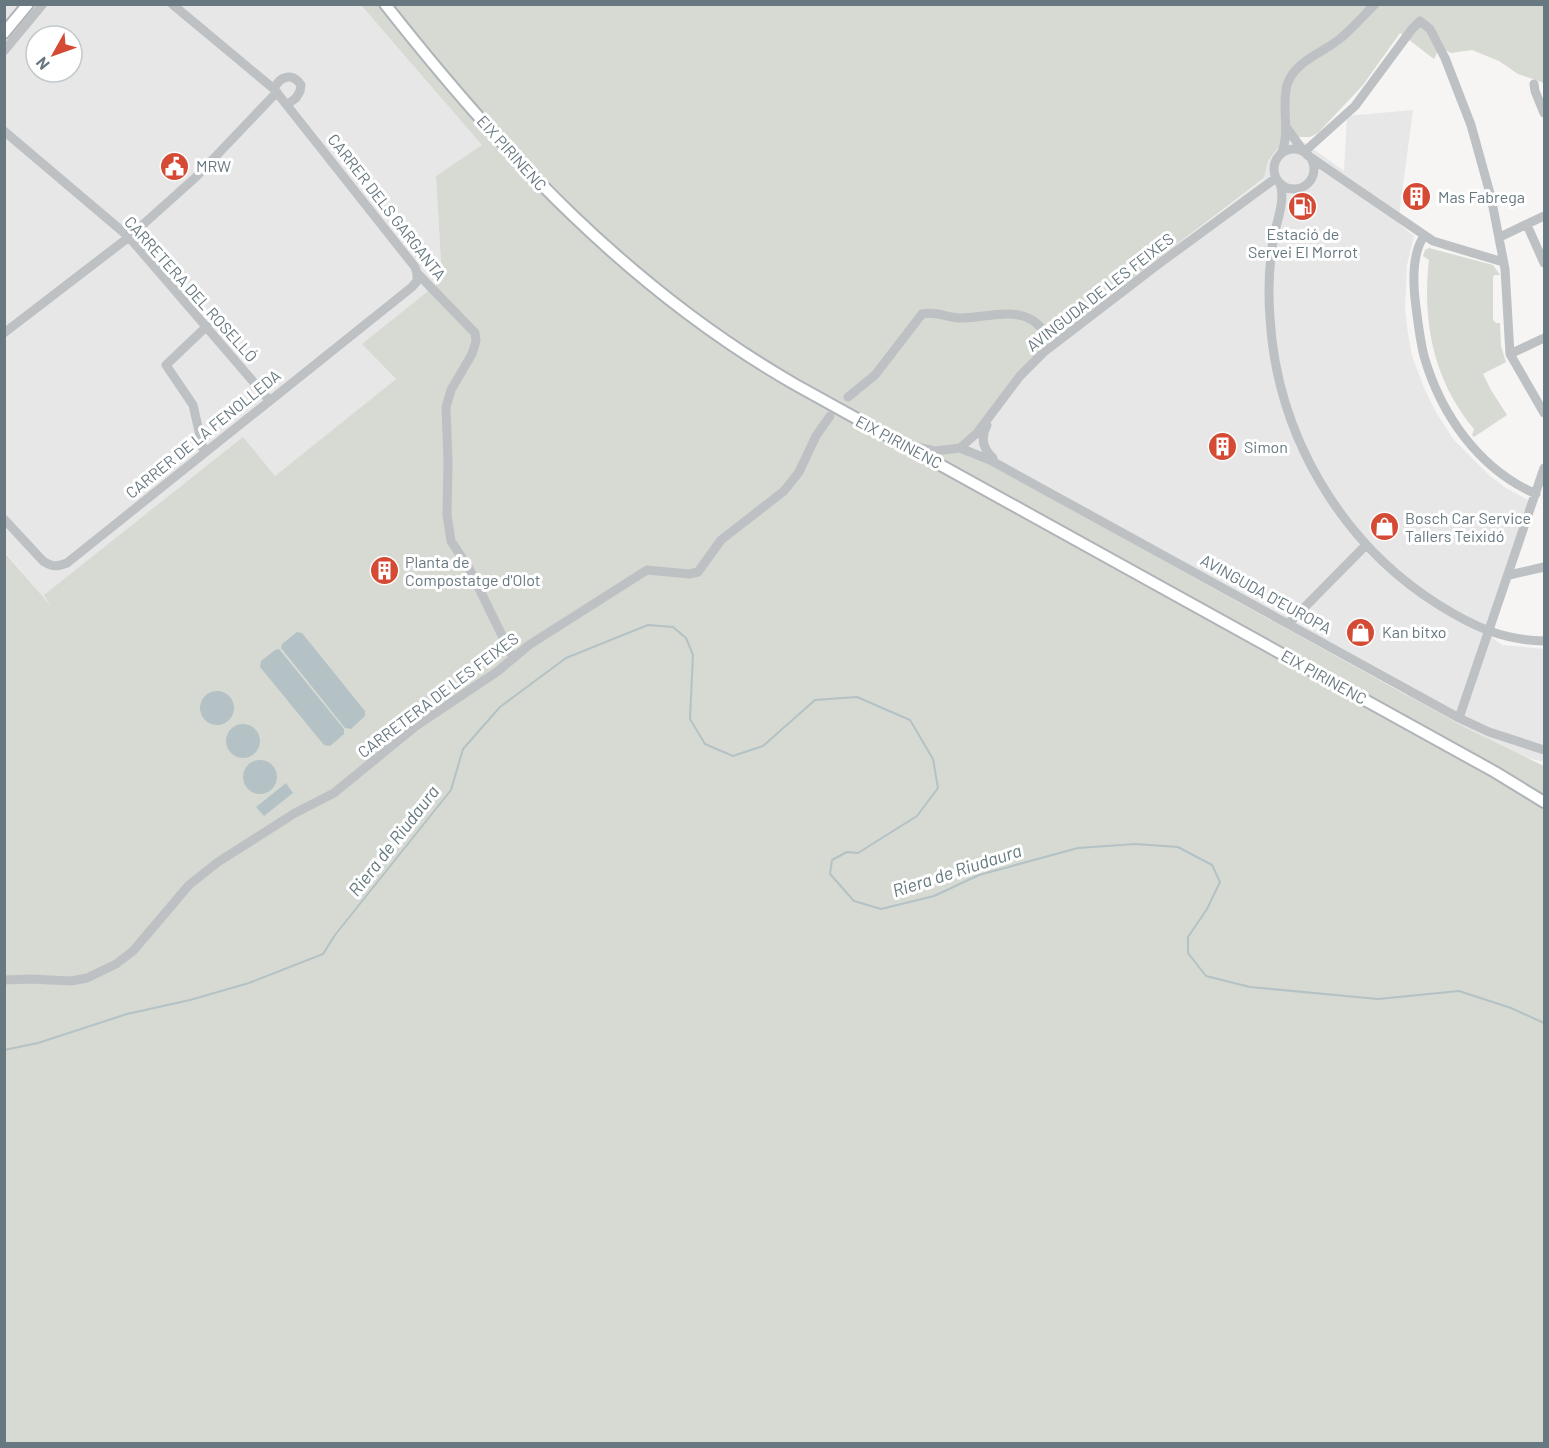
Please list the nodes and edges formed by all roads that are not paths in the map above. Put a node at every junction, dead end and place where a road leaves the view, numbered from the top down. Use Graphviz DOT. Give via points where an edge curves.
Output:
graph roads {
  1 [pos="28,4"];
  2 [pos="43,4"];
  3 [pos="172,4"];
  4 [pos="385,4"];
  5 [pos="394,4"];
  6 [pos="1375,4"];
  7 [pos="4,33"];
  8 [pos="4,51"];
  9 [pos="430,60"];
  10 [pos="1534,84"];
  11 [pos="276,90"];
  12 [pos="288,104"];
  13 [pos="1545,113"];
  14 [pos="1286,127"];
  15 [pos="4,132"];
  16 [pos="1281,154"];
  17 [pos="1306,154"];
  18 [pos="1340,178"];
  19 [pos="1310,180"];
  20 [pos="1278,181"];
  21 [pos="1297,189"];
  22 [pos="1278,213"];
  23 [pos="1545,216"];
  24 [pos="1527,225"];
  25 [pos="1424,236"];
  26 [pos="129,237"];
  27 [pos="1500,237"];
  28 [pos="1503,262"];
  29 [pos="1545,263"];
  30 [pos="417,273"];
  31 [pos="4,321"];
  32 [pos="207,326"];
  33 [pos="9,331"];
  34 [pos="1545,338"];
  35 [pos="1054,344"];
  36 [pos="1510,354"];
  37 [pos="848,397"];
  38 [pos="269,400"];
  39 [pos="1545,413"];
  40 [pos="992,415"];
  41 [pos="830,416"];
  42 [pos="898,441"];
  43 [pos="960,448"];
  44 [pos="204,453"];
  45 [pos="1545,468"];
  46 [pos="1010,470"];
  47 [pos="1538,500"];
  48 [pos="4,519"];
  49 [pos="1366,545"];
  50 [pos="1545,567"];
  51 [pos="1509,575"];
  52 [pos="1288,624"];
  53 [pos="1489,631"];
  54 [pos="1545,641"];
  55 [pos="513,658"];
  56 [pos="1459,718"];
  57 [pos="1545,750"];
  58 [pos="1495,772"];
  59 [pos="1545,794"];
  60 [pos="1545,801"];
  61 [pos="4,980"];
  1 -- 7 [label="main road"];
  2 -- 8 [label="street"];
  3 -- 11 [label="street, CARRER DELS GARGANTA"];
  4 -- 9 [label="main road, EIX PIRINENC"];
  5 -- 9 [label="main road"];
  6 -- 14 [label="street" via="1343,37 1309,58 1293,74 1286,91"];
  9 -- 42 [label="main road, EIX PIRINENC" via="551,195 655,290 769,370"];
  10 -- 13 [label="street"];
  11 -- 12 [label="street, CARRER DELS GARGANTA"];
  11 -- 12 [label="street" via="282,79 296,78 300,91"];
  11 -- 26 [label="street" via="196,177"];
  12 -- 30 [label="street, CARRER DELS GARGANTA"];
  14 -- 16 [label="street"];
  14 -- 17 [label="street"];
  15 -- 26 [label="street, CARRETERA DEL ROSELLÓ"];
  16 -- 17 [label="street" via="1292,150"];
  16 -- 20 [label="street" via="1275,163"];
  17 -- 18 [label="street"];
  17 -- 19 [label="street" via="1313,164"];
  17 -- 27 [label="street" via="1355,106 1420,21 1431,29 1445,58 1481,157"];
  18 -- 19 [label="street" via="1322,173"];
  18 -- 25 [label="street"];
  19 -- 21 [label="street"];
  20 -- 21 [label="street"];
  20 -- 22 [label="street" via="1282,196"];
  20 -- 35 [label="street, AVINGUDA DE LES FEIXES"];
  21 -- 22 [label="street"];
  22 -- 49 [label="street" via="1269,296 1280,384 1296,434 1317,478"];
  23 -- 24 [label="street"];
  24 -- 27 [label="street"];
  24 -- 29 [label="street"];
  25 -- 28 [label="street"];
  25 -- 47 [label="street" via="1415,259 1413,292 1430,375 1466,441 1482,458"];
  26 -- 32 [label="street, CARRETERA DEL ROSELLÓ"];
  26 -- 33 [label="street"];
  27 -- 28 [label="street"];
  28 -- 36 [label="street"];
  30 -- 38 [label="street, CARRER DE LA FENOLLEDA" via="412,287"];
  30 -- 55 [label="street, CARRER DELS GARGANTA" via="475,333 472,354 446,407 447,515 451,542 470,570"];
  31 -- 33 [label="street"];
  32 -- 38 [label="street, CARRETERA DEL ROSELLÓ"];
  32 -- 44 [label="street" via="166,364 194,405"];
  34 -- 36 [label="street"];
  35 -- 37 [label="street" via="1030,318 1017,315 960,318 922,314 874,375"];
  35 -- 40 [label="street, AVINGUDA DE LES FEIXES" via="1020,376"];
  36 -- 39 [label="street"];
  38 -- 44 [label="street, CARRER DE LA FENOLLEDA"];
  40 -- 43 [label="street, AVINGUDA DE LES FEIXES"];
  40 -- 46 [label="street, AVINGUDA D'EUROPA" via="983,436 985,448"];
  41 -- 55 [label="street, CARRETERA DE LES FEIXES" via="784,491 721,540 698,572 648,570"];
  42 -- 43 [label="street, AVINGUDA D'EUROPA" via="926,450"];
  42 -- 58 [label="main road, EIX PIRINENC"];
  43 -- 46 [label="street, AVINGUDA D'EUROPA"];
  44 -- 48 [label="street, CARRER DE LA FENOLLEDA" via="58,566 43,561"];
  45 -- 47 [label="street"];
  46 -- 52 [label="street, AVINGUDA D'EUROPA"];
  47 -- 51 [label="street"];
  49 -- 52 [label="street"];
  49 -- 53 [label="street" via="1432,601"];
  50 -- 51 [label="street"];
  51 -- 53 [label="street"];
  52 -- 56 [label="street, AVINGUDA D'EUROPA"];
  53 -- 54 [label="street" via="1518,640"];
  53 -- 56 [label="street"];
  55 -- 61 [label="street, CARRETERA DE LES FEIXES" via="416,726 334,793 218,862 189,885 133,951 116,964 71,981"];
  56 -- 57 [label="street, AVINGUDA D'EUROPA"];
  58 -- 59 [label="main road, EIX PIRINENC"];
  58 -- 60 [label="main road, EIX PIRINENC"];
}
